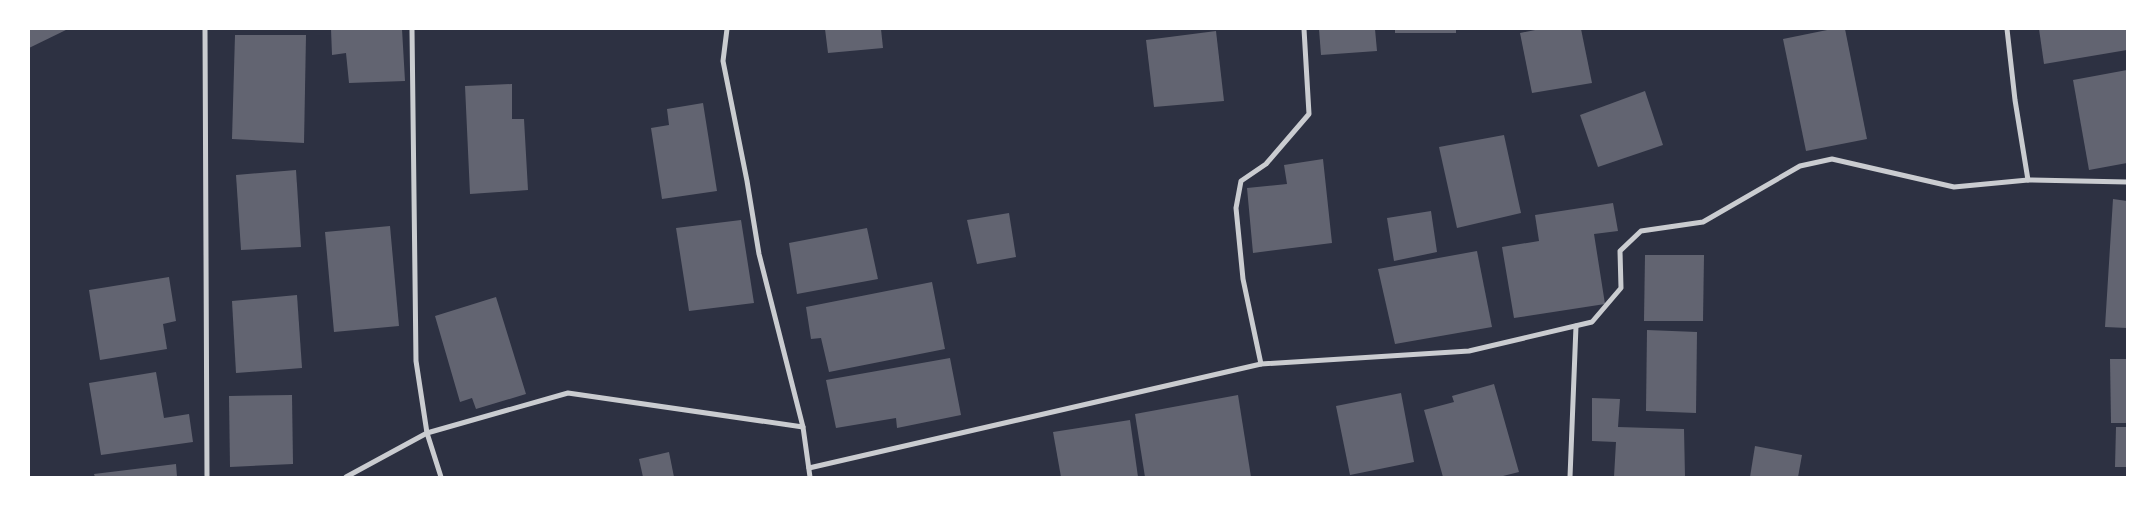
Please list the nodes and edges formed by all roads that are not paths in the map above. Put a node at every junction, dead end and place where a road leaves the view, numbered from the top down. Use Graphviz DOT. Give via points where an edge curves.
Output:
graph roads {
  1 [pos="205,29"];
  2 [pos="412,29"];
  3 [pos="727,29"];
  4 [pos="1304,29"];
  5 [pos="2007,29"];
  6 [pos="2028,180"];
  7 [pos="2127,182"];
  8 [pos="1576,326"];
  9 [pos="1261,364"];
  10 [pos="803,427"];
  11 [pos="427,433"];
  12 [pos="808,468"];
  13 [pos="206,477"];
  14 [pos="346,477"];
  15 [pos="441,477"];
  16 [pos="810,477"];
  17 [pos="1570,477"];
  1 -- 13 [label="street"];
  2 -- 11 [label="street" via="416,361"];
  3 -- 10 [label="street" via="723,61 759,254"];
  4 -- 9 [label="street" via="1309,114 1266,164 1241,182 1236,208 1243,278"];
  5 -- 6 [label="street"];
  6 -- 7 [label="street"];
  6 -- 8 [label="street" via="1954,187 1832,159 1800,166 1703,222 1641,231 1620,251 1620,288 1592,322"];
  8 -- 9 [label="street" via="1468,351"];
  8 -- 17 [label="street"];
  9 -- 12 [label="street"];
  10 -- 11 [label="street" via="568,393"];
  10 -- 12 [label="street"];
  11 -- 14 [label="street"];
  11 -- 15 [label="street"];
  12 -- 16 [label="street"];
}
